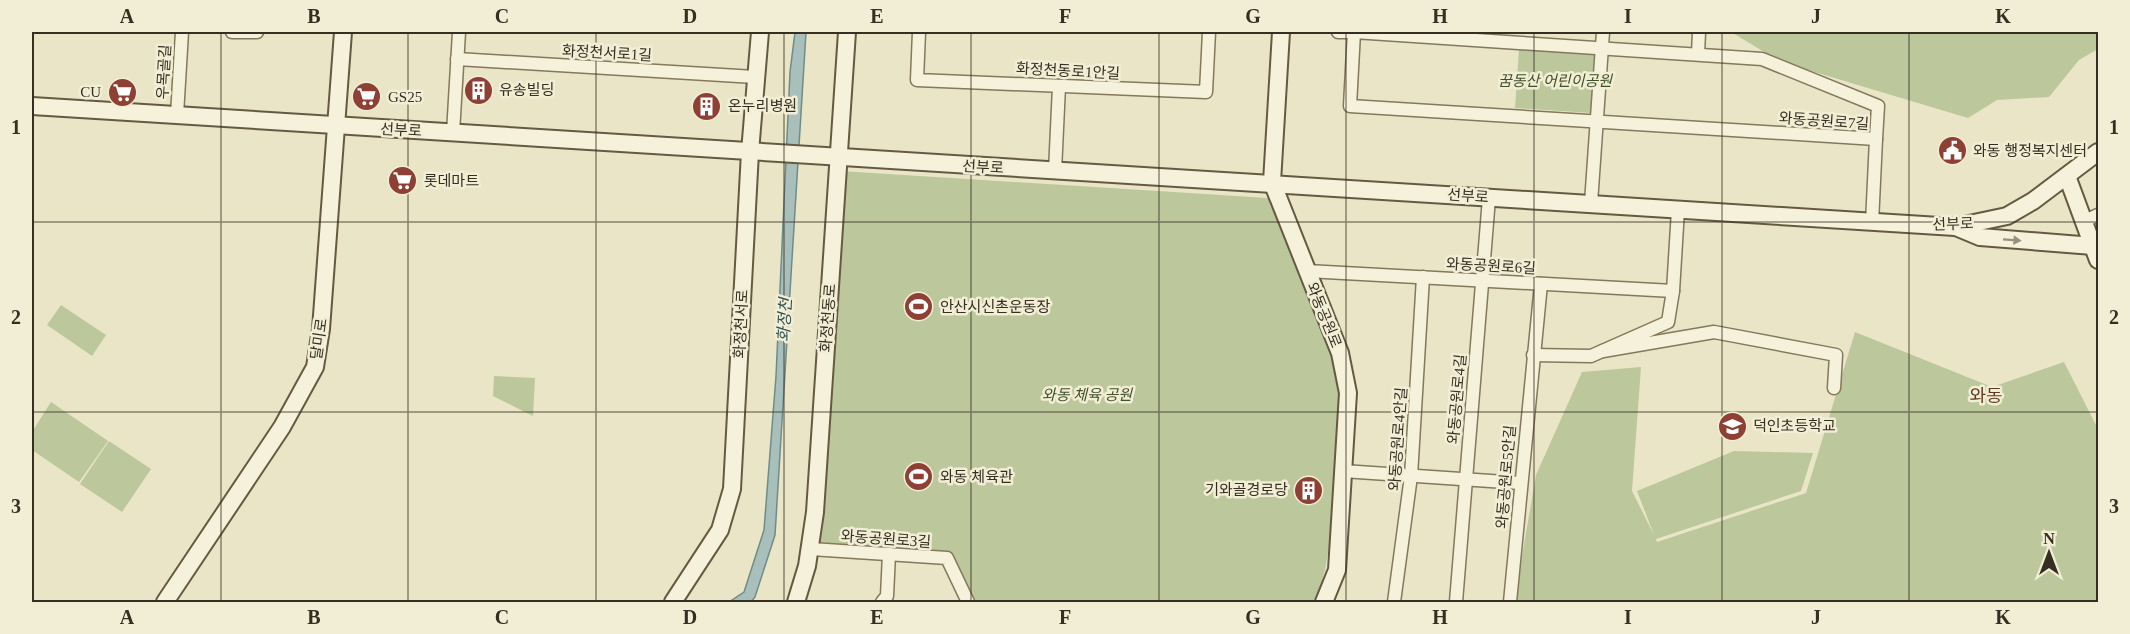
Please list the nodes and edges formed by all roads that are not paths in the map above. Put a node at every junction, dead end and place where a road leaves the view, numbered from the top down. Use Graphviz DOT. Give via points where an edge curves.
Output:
graph roads {
  1 [pos="182,32"];
  2 [pos="232,32"];
  3 [pos="257,32"];
  4 [pos="343,32"];
  5 [pos="459,32"];
  6 [pos="760,32"];
  7 [pos="847,32"];
  8 [pos="919,32"];
  9 [pos="1209,32"];
  10 [pos="1281,32"];
  11 [pos="1338,32"];
  12 [pos="1354,32"];
  13 [pos="1603,32"];
  14 [pos="1699,32"];
  15 [pos="1602,48"];
  16 [pos="1698,54"];
  17 [pos="457,59"];
  18 [pos="755,77"];
  19 [pos="1059,86"];
  20 [pos="32,105"];
  21 [pos="177,115"];
  22 [pos="1596,121"];
  23 [pos="338,126"];
  24 [pos="453,133"];
  25 [pos="1876,139"];
  26 [pos="750,152"];
  27 [pos="2098,152"];
  28 [pos="839,158"];
  29 [pos="1055,171"];
  30 [pos="2067,176"];
  31 [pos="1272,182"];
  32 [pos="1489,198"];
  33 [pos="1591,203"];
  34 [pos="1678,210"];
  35 [pos="2091,218"];
  36 [pos="1872,222"];
  37 [pos="1955,227"];
  38 [pos="2096,253"];
  39 [pos="1306,271"];
  40 [pos="1423,277"];
  41 [pos="1482,280"];
  42 [pos="1541,284"];
  43 [pos="1673,291"];
  44 [pos="1603,351"];
  45 [pos="1533,355"];
  46 [pos="1834,388"];
  47 [pos="1344,471"];
  48 [pos="1411,476"];
  49 [pos="1466,479"];
  50 [pos="1520,483"];
  51 [pos="811,549"];
  52 [pos="889,554"];
  53 [pos="886,600"];
  54 [pos="165,603"];
  55 [pos="673,603"];
  56 [pos="796,603"];
  57 [pos="968,603"];
  58 [pos="1324,603"];
  59 [pos="1394,603"];
  60 [pos="1456,603"];
  61 [pos="1510,603"];
  1 -- 21 [label="street, 우목골길"];
  2 -- 3 [label="street"];
  4 -- 23 [label="street, 달미로"];
  5 -- 17 [label="street"];
  6 -- 18 [label="street, 화정천서로"];
  7 -- 28 [label="street, 화정천동로"];
  8 -- 19 [label="street, 화정천동로1안길" via="917,80"];
  9 -- 19 [label="street, 화정천동로1안길" via="1206,92"];
  10 -- 31 [label="street, 와동공원로"];
  11 -- 12 [label="street, 와동공원로7길"];
  12 -- 15 [label="street, 와동공원로7길"];
  12 -- 22 [label="street, 와동공원로7길" via="1350,106"];
  13 -- 15 [label="street"];
  14 -- 16 [label="street"];
  15 -- 16 [label="street, 와동공원로7길"];
  15 -- 22 [label="street"];
  16 -- 25 [label="street, 와동공원로7길" via="1762,58 1878,106"];
  17 -- 18 [label="street, 화정천서로1길"];
  17 -- 24 [label="street"];
  18 -- 26 [label="street, 화정천서로"];
  19 -- 29 [label="street"];
  20 -- 21 [label="street, 선부로"];
  21 -- 23 [label="street, 선부로"];
  22 -- 25 [label="street, 와동공원로7길"];
  22 -- 33 [label="street"];
  23 -- 24 [label="street, 선부로"];
  23 -- 54 [label="street, 달미로" via="315,367 282,427"];
  24 -- 26 [label="street, 선부로"];
  25 -- 36 [label="street"];
  26 -- 28 [label="street, 선부로"];
  26 -- 55 [label="street, 화정천서로" via="732,489 720,530"];
  27 -- 30 [label="street, 선부로"];
  28 -- 29 [label="street, 선부로"];
  28 -- 51 [label="street, 화정천동로"];
  29 -- 31 [label="street, 선부로"];
  30 -- 35 [label="street"];
  30 -- 37 [label="street, 선부로" via="2007,216"];
  31 -- 32 [label="street, 선부로"];
  31 -- 39 [label="street, 와동공원로"];
  32 -- 33 [label="street, 선부로"];
  32 -- 41 [label="street, 와동공원로4길"];
  33 -- 34 [label="street, 선부로"];
  34 -- 36 [label="street, 선부로"];
  34 -- 43 [label="street"];
  35 -- 38 [label="street"];
  36 -- 37 [label="street, 선부로"];
  37 -- 38 [label="street, one-way" via="1980,237"];
  39 -- 40 [label="street, 와동공원로6길"];
  39 -- 47 [label="street, 와동공원로" via="1340,353 1348,393"];
  40 -- 41 [label="street, 와동공원로6길"];
  40 -- 48 [label="street, 와동공원로4안길"];
  41 -- 42 [label="street, 와동공원로6길"];
  41 -- 49 [label="street, 와동공원로4길"];
  42 -- 43 [label="street, 와동공원로6길"];
  42 -- 45 [label="street, 와동공원로5안길"];
  43 -- 44 [label="street" via="1668,322"];
  44 -- 45 [label="street" via="1591,356"];
  44 -- 46 [label="street" via="1714,332 1836,355"];
  45 -- 50 [label="street, 와동공원로5안길"];
  47 -- 48 [label="street"];
  47 -- 58 [label="street, 와동공원로" via="1337,570"];
  48 -- 49 [label="street"];
  48 -- 59 [label="street, 와동공원로4안길"];
  49 -- 50 [label="street"];
  49 -- 60 [label="street, 와동공원로4길"];
  50 -- 61 [label="street, 와동공원로5안길"];
  51 -- 52 [label="street, 와동공원로3길"];
  51 -- 56 [label="street, 화정천동로"];
  52 -- 53 [label="street"];
  52 -- 57 [label="street, 와동공원로3길" via="947,558"];
}
